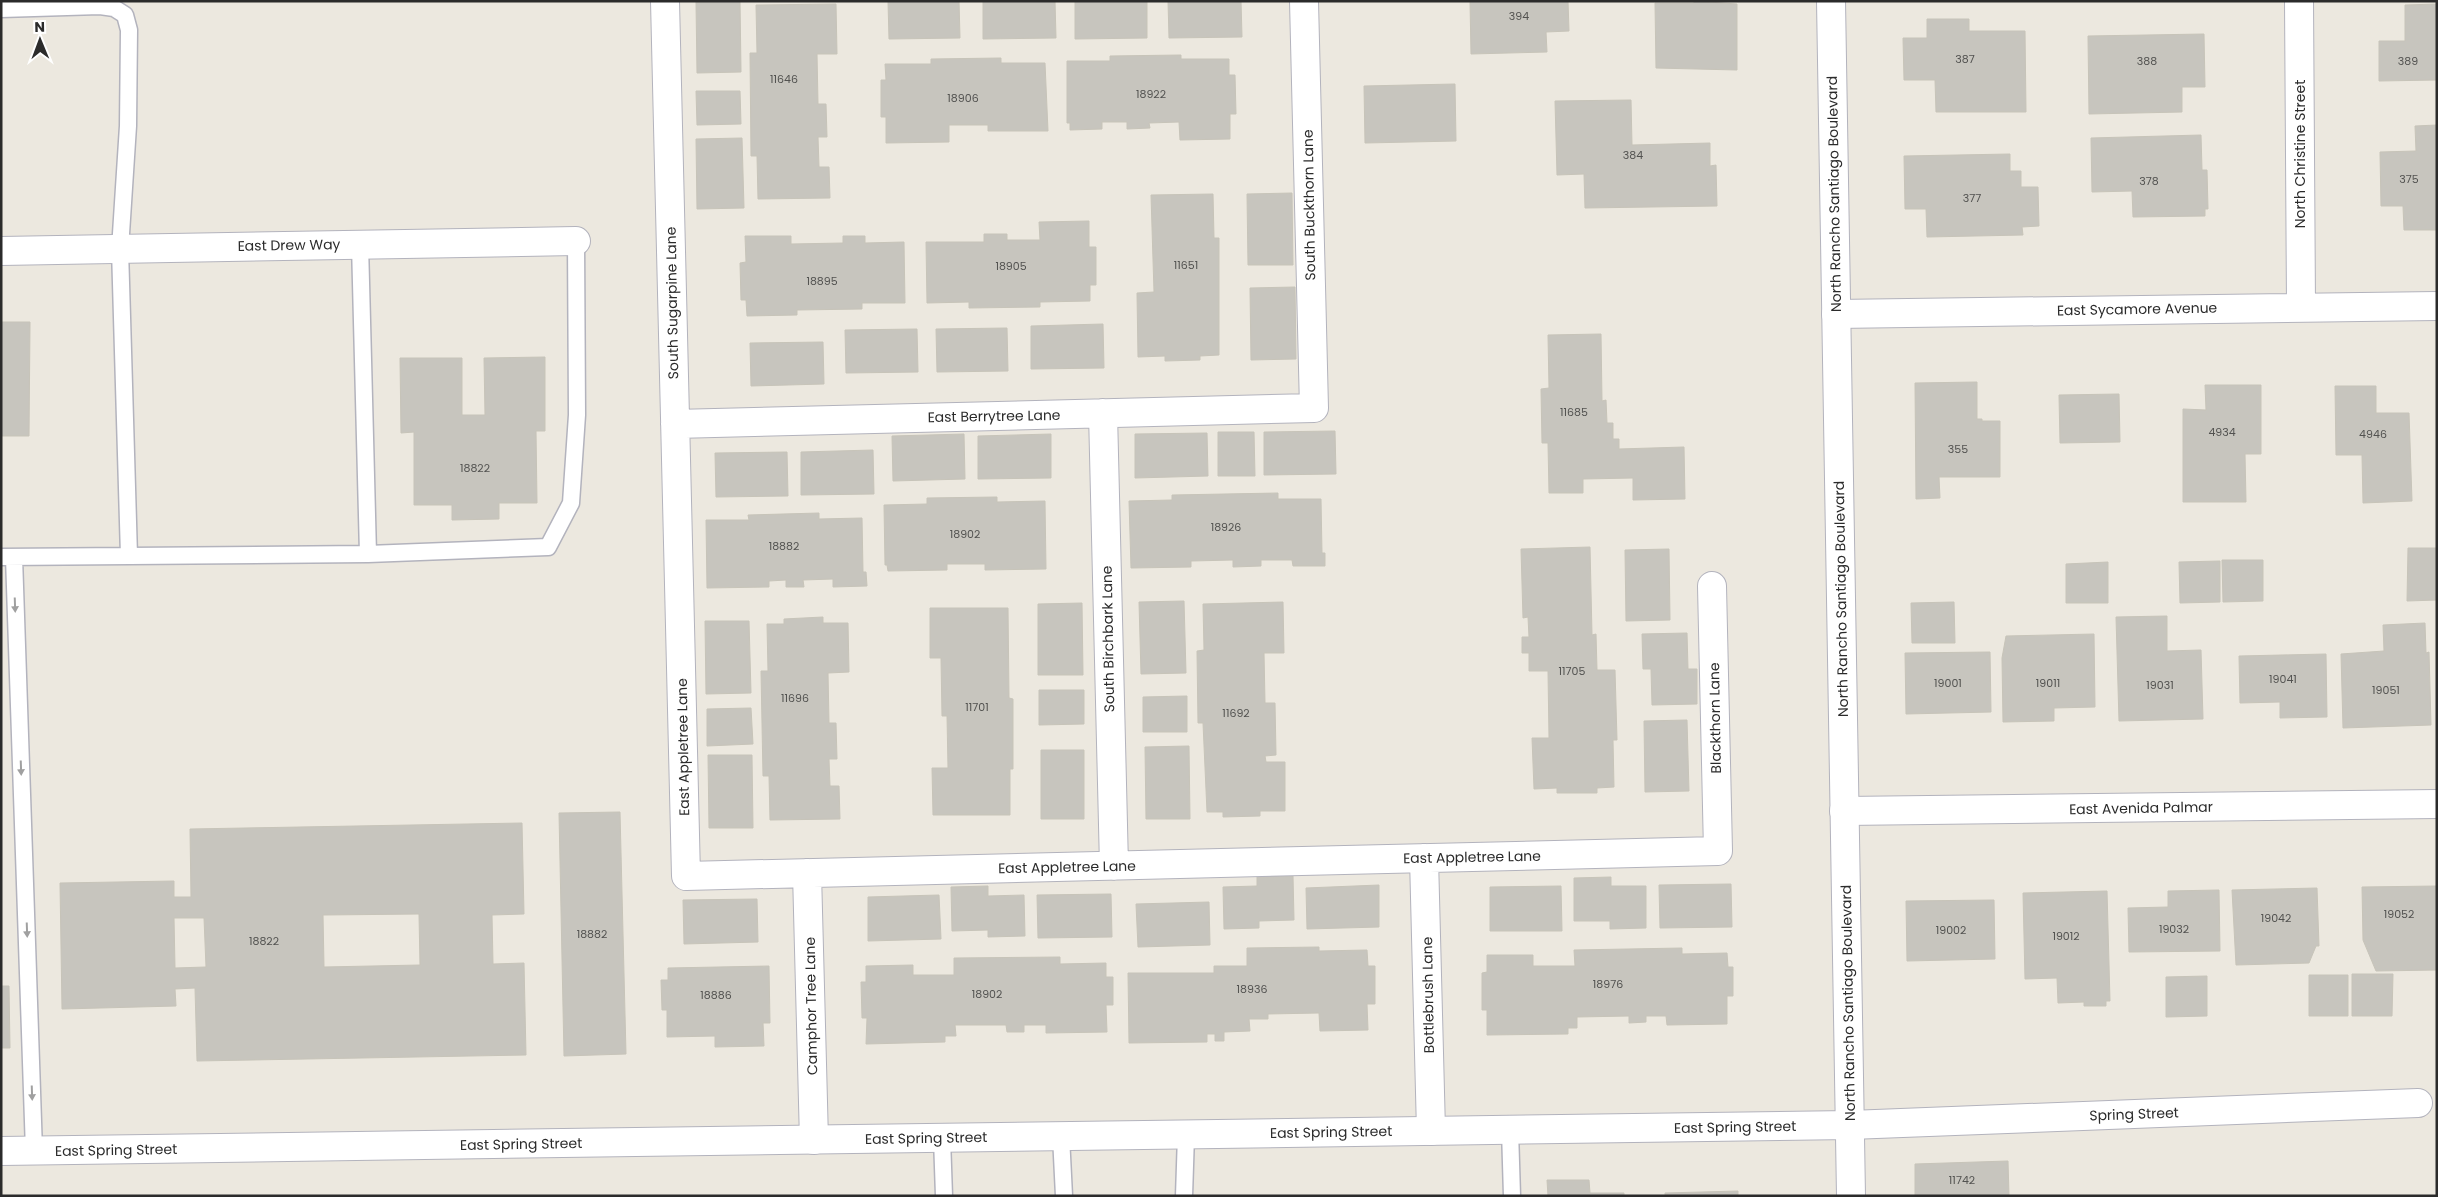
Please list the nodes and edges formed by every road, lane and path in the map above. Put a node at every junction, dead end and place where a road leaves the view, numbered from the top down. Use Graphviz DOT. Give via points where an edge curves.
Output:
graph roads {
  1 [pos="665,1"];
  2 [pos="1304,1"];
  3 [pos="1831,1"];
  4 [pos="2299,1"];
  5 [pos="1,9"];
  6 [pos="576,241"];
  7 [pos="360,244"];
  8 [pos="120,249"];
  9 [pos="1,251"];
  10 [pos="2301,306"];
  11 [pos="2437,306"];
  12 [pos="1836,314"];
  13 [pos="1314,408"];
  14 [pos="1103,413"];
  15 [pos="675,424"];
  16 [pos="368,554"];
  17 [pos="129,556"];
  18 [pos="7,557"];
  19 [pos="1712,586"];
  20 [pos="679,605"];
  21 [pos="2437,804"];
  22 [pos="1844,811"];
  23 [pos="1718,850"];
  24 [pos="1424,858"];
  25 [pos="1114,866"];
  26 [pos="808,873"];
  27 [pos="2418,1103"];
  28 [pos="1850,1125"];
  29 [pos="1510,1130"];
  30 [pos="1431,1131"];
  31 [pos="1186,1135"];
  32 [pos="1061,1136"];
  33 [pos="942,1138"];
  34 [pos="814,1140"];
  35 [pos="1,1151"];
  36 [pos="34,1151"];
  37 [pos="944,1196"];
  38 [pos="1064,1196"];
  39 [pos="1184,1196"];
  40 [pos="1512,1196"];
  41 [pos="1851,1196"];
  1 -- 15 [label="street, South Sugarpine Lane"];
  2 -- 13 [label="street, South Buckthorn Lane"];
  3 -- 12 [label="street, North Rancho Santiago Boulevard"];
  4 -- 10 [label="street, North Christine Street"];
  5 -- 8 [label="lane" via="100,6 114,8 125,15 129,30 128,126"];
  6 -- 7 [label="street, East Drew Way"];
  6 -- 16 [label="lane" via="577,415 571,503 548,547"];
  7 -- 8 [label="street, East Drew Way"];
  7 -- 16 [label="lane"];
  8 -- 9 [label="street, East Drew Way"];
  8 -- 17 [label="lane"];
  10 -- 11 [label="street, East Sycamore Avenue"];
  10 -- 12 [label="street, East Sycamore Avenue"];
  12 -- 22 [label="street, North Rancho Santiago Boulevard"];
  13 -- 14 [label="street, East Berrytree Lane"];
  14 -- 15 [label="street, East Berrytree Lane"];
  14 -- 25 [label="street, South Birchbark Lane"];
  15 -- 20 [label="street, South Sugarpine Lane"];
  16 -- 17 [label="lane"];
  17 -- 18 [label="lane"];
  18 -- 36 [label="lane, one-way"];
  19 -- 23 [label="street, Blackthorn Lane"];
  20 -- 26 [label="street, East Appletree Lane" via="686,876"];
  21 -- 22 [label="street, East Avenida Palmar"];
  22 -- 28 [label="street, North Rancho Santiago Boulevard"];
  23 -- 24 [label="street, East Appletree Lane"];
  24 -- 25 [label="street, East Appletree Lane"];
  24 -- 30 [label="street, Bottlebrush Lane"];
  25 -- 26 [label="street, East Appletree Lane"];
  26 -- 34 [label="street, Camphor Tree Lane"];
  27 -- 28 [label="street, Spring Street"];
  28 -- 29 [label="street, East Spring Street"];
  28 -- 41 [label="street, North Rancho Santiago Boulevard"];
  29 -- 30 [label="street, East Spring Street"];
  29 -- 40 [label="lane"];
  30 -- 31 [label="street, East Spring Street"];
  31 -- 32 [label="street, East Spring Street"];
  31 -- 39 [label="lane"];
  32 -- 33 [label="street, East Spring Street"];
  32 -- 38 [label="lane"];
  33 -- 34 [label="street, East Spring Street"];
  33 -- 37 [label="lane"];
  34 -- 36 [label="street, East Spring Street"];
  35 -- 36 [label="street, East Spring Street"];
}
